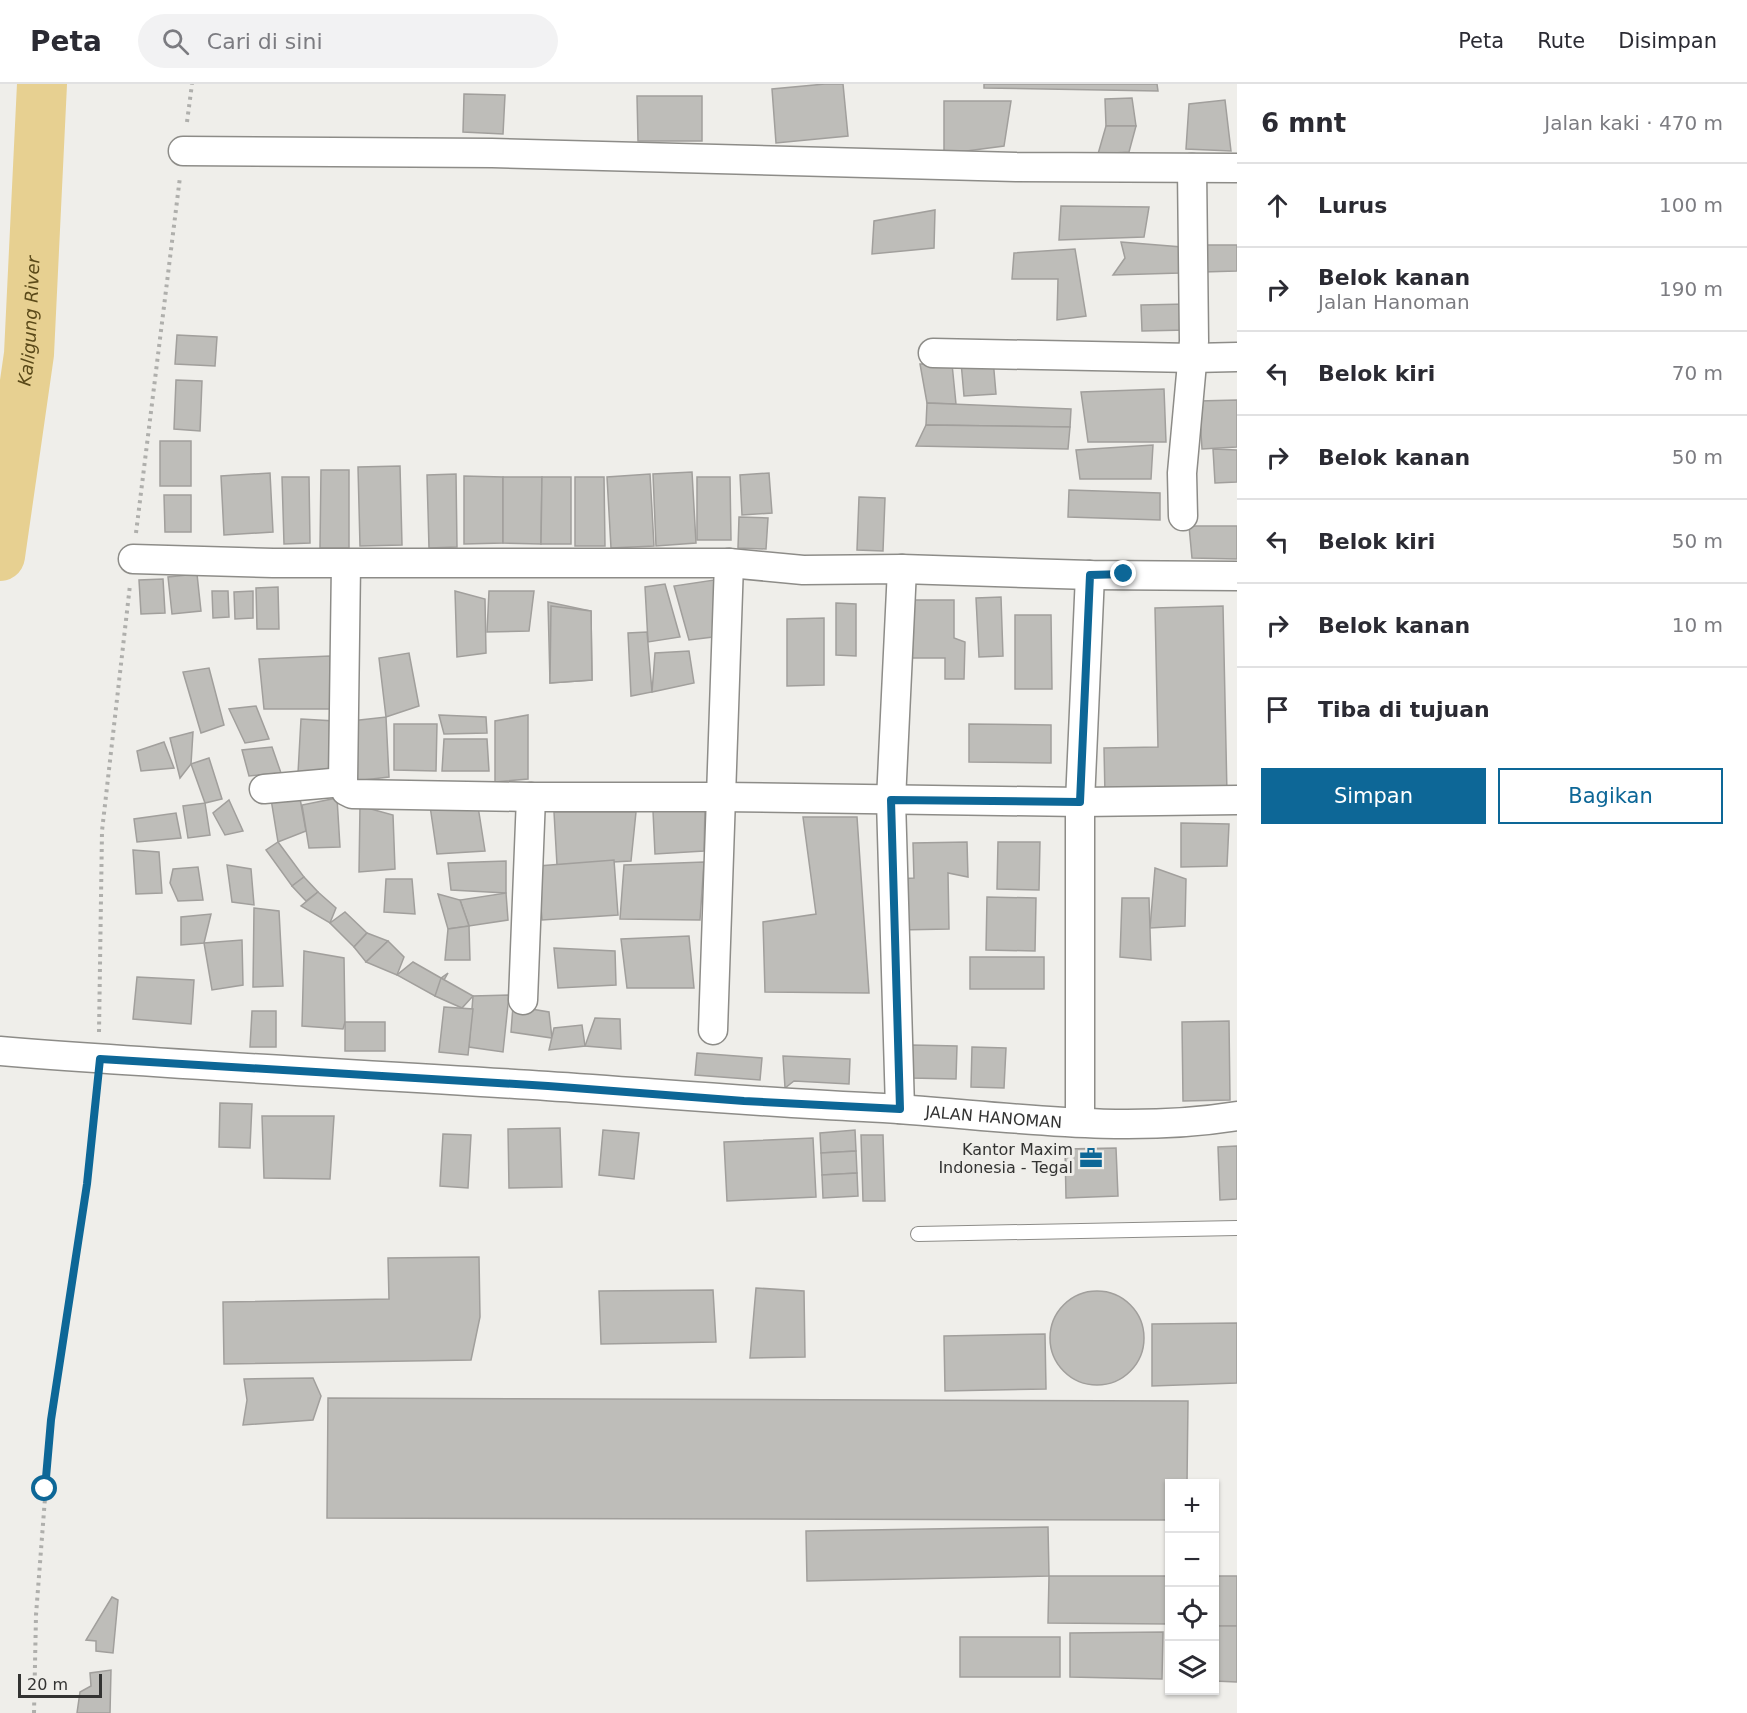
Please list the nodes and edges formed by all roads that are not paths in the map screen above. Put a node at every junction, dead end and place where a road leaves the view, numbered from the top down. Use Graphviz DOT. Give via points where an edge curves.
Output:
graph roads {
  1 [pos="183,151"];
  2 [pos="1192,168"];
  3 [pos="1237,168"];
  4 [pos="933,353"];
  5 [pos="1237,357"];
  6 [pos="1193,358"];
  7 [pos="1183,516"];
  8 [pos="133,559"];
  9 [pos="729,563"];
  10 [pos="346,564"];
  11 [pos="902,570"];
  12 [pos="1090,575"];
  13 [pos="1237,576"];
  14 [pos="342,782"];
  15 [pos="264,789"];
  16 [pos="531,797"];
  17 [pos="722,797"];
  18 [pos="891,800"];
  19 [pos="1237,800"];
  20 [pos="1080,802"];
  21 [pos="523,1000"];
  22 [pos="713,1030"];
  23 [pos="0,1051"];
  24 [pos="900,1109"];
  25 [pos="1237,1116"];
  26 [pos="1080,1122"];
  27 [pos="1237,1228"];
  28 [pos="918,1234"];
  1 -- 2 [label="street" via="492,153"];
  2 -- 3 [label="street"];
  2 -- 6 [label="street"];
  4 -- 6 [label="street"];
  5 -- 6 [label="street"];
  6 -- 7 [label="street" via="1182,473"];
  8 -- 10 [label="street"];
  9 -- 10 [label="street"];
  9 -- 11 [label="street" via="803,570"];
  9 -- 17 [label="street"];
  10 -- 14 [label="street"];
  11 -- 12 [label="street"];
  11 -- 18 [label="street"];
  12 -- 13 [label="street"];
  12 -- 20 [label="street"];
  14 -- 15 [label="street"];
  14 -- 16 [label="street" via="346,791 359,794"];
  16 -- 17 [label="street"];
  16 -- 21 [label="street"];
  17 -- 18 [label="street"];
  17 -- 22 [label="street"];
  18 -- 20 [label="street"];
  18 -- 24 [label="street"];
  19 -- 20 [label="street"];
  20 -- 26 [label="street"];
  23 -- 24 [label="street, JALAN HANOMAN"];
  24 -- 26 [label="street, JALAN HANOMAN"];
  25 -- 26 [label="street, JALAN HANOMAN" via="1196,1123"];
  27 -- 28 [label="lane"];
}
